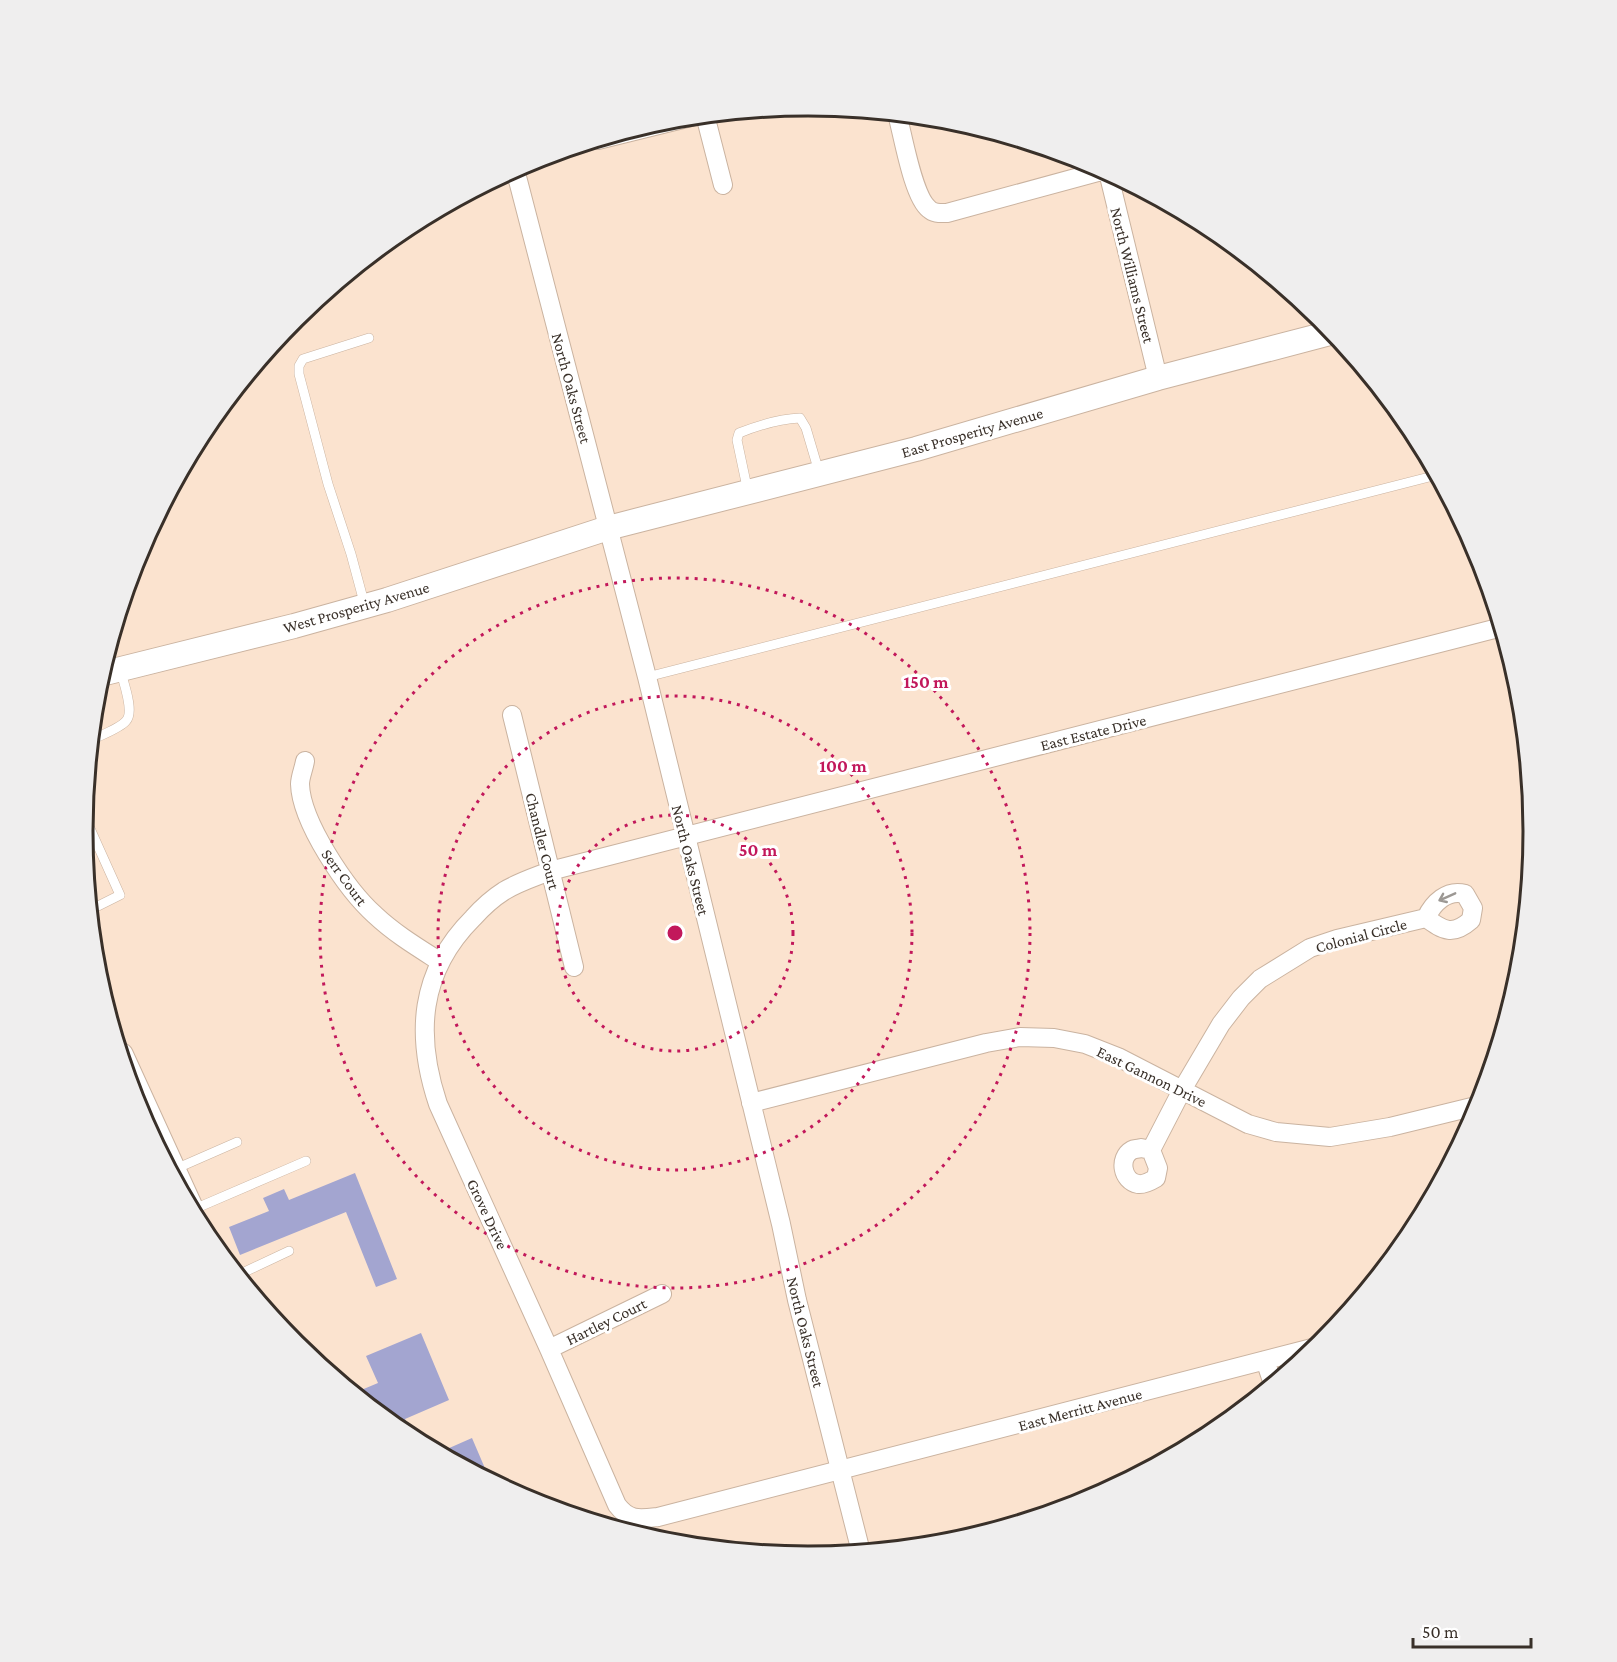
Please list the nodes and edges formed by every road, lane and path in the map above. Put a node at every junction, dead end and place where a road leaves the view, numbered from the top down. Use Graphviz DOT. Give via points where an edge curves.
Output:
graph roads {
  1 [pos="899,122"];
  2 [pos="707,123"];
  3 [pos="1092,175"];
  4 [pos="517,178"];
  5 [pos="1109,182"];
  6 [pos="723,185"];
  7 [pos="1323,335"];
  8 [pos="369,338"];
  9 [pos="1158,378"];
  10 [pos="820,474"];
  11 [pos="1430,477"];
  12 [pos="748,492"];
  13 [pos="608,528"];
  14 [pos="365,606"];
  15 [pos="1495,629"];
  16 [pos="111,671"];
  17 [pos="647,677"];
  18 [pos="512,715"];
  19 [pos="99,736"];
  20 [pos="305,761"];
  21 [pos="93,835"];
  22 [pos="685,837"];
  23 [pos="550,871"];
  24 [pos="97,906"];
  25 [pos="1426,918"];
  26 [pos="440,961"];
  27 [pos="574,967"];
  28 [pos="1182,1090"];
  29 [pos="751,1103"];
  30 [pos="1469,1108"];
  31 [pos="237,1142"];
  32 [pos="1151,1150"];
  33 [pos="306,1161"];
  34 [pos="178,1168"];
  35 [pos="199,1205"];
  36 [pos="289,1251"];
  37 [pos="245,1272"];
  38 [pos="662,1294"];
  39 [pos="549,1349"];
  40 [pos="1299,1351"];
  41 [pos="1265,1360"];
  42 [pos="1271,1377"];
  43 [pos="841,1471"];
  44 [pos="859,1545"];
  1 -- 3 [label="street" via="916,188 929,210 937,213"];
  2 -- 6 [label="street"];
  4 -- 13 [label="street, North Oaks Street"];
  5 -- 9 [label="street, North Williams Street"];
  7 -- 9 [label="main road, East Prosperity Avenue"];
  8 -- 14 [label="lane" via="303,359 299,366 328,484"];
  9 -- 10 [label="main road, East Prosperity Avenue"];
  10 -- 12 [label="main road, East Prosperity Avenue"];
  10 -- 12 [label="lane" via="801,418 783,419 754,427 739,434 736,440"];
  11 -- 17 [label="lane"];
  12 -- 13 [label="main road, East Prosperity Avenue"];
  13 -- 14 [label="main road, West Prosperity Avenue"];
  13 -- 17 [label="street, North Oaks Street"];
  14 -- 16 [label="main road, West Prosperity Avenue"];
  15 -- 22 [label="street, East Estate Drive"];
  16 -- 19 [label="lane" via="130,708 129,716"];
  17 -- 22 [label="street, North Oaks Street"];
  18 -- 23 [label="street, Chandler Court"];
  20 -- 26 [label="street, Serr Court" via="300,783 304,804 331,861 374,915"];
  21 -- 24 [label="lane" via="120,895"];
  22 -- 23 [label="street, Grove Drive"];
  22 -- 29 [label="street, North Oaks Street"];
  23 -- 26 [label="street, Grove Drive" via="503,892 481,909 448,946"];
  23 -- 27 [label="street, Chandler Court"];
  25 -- 28 [label="street, Colonial Circle" via="1310,948 1260,979 1221,1024"];
  26 -- 39 [label="street, Grove Drive" via="425,1013 430,1082"];
  28 -- 29 [label="street, East Gannon Drive" via="1085,1044 1020,1037"];
  28 -- 30 [label="street, East Gannon Drive" via="1248,1124 1276,1132 1330,1137"];
  28 -- 32 [label="street, Colonial Circle"];
  29 -- 43 [label="street, North Oaks Street"];
  31 -- 34 [label="lane"];
  33 -- 35 [label="lane"];
  36 -- 37 [label="lane"];
  38 -- 39 [label="street, Hartley Court"];
  39 -- 43 [label="street, Grove Drive" via="624,1514 657,1517"];
  40 -- 41 [label="street, East Merritt Avenue"];
  41 -- 42 [label="street"];
  41 -- 43 [label="street, East Merritt Avenue"];
  43 -- 44 [label="street, North Oaks Street"];
}
